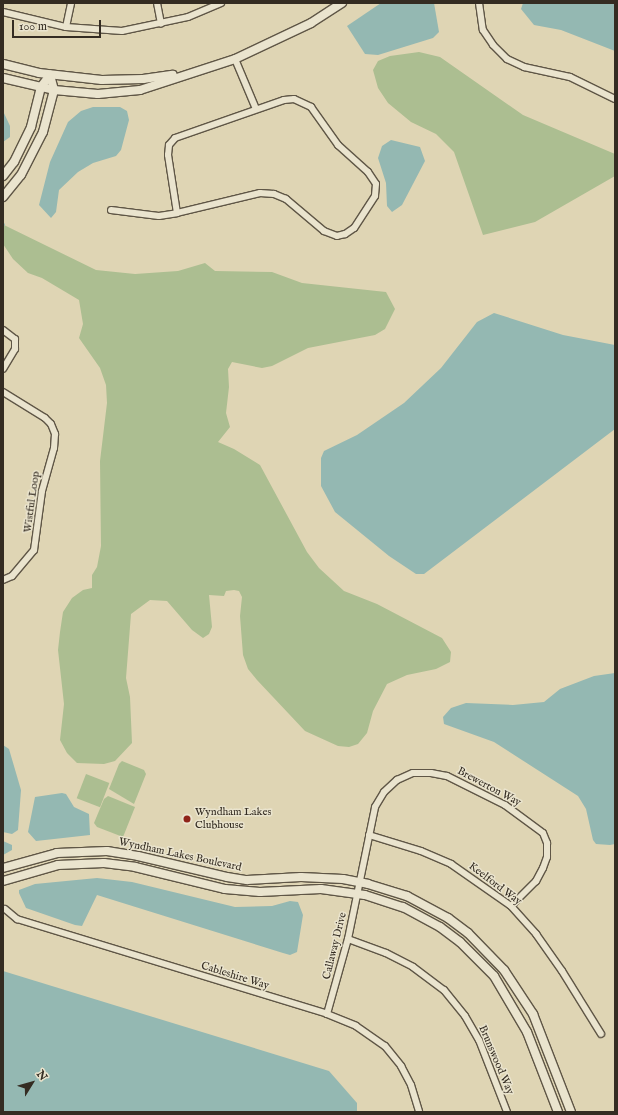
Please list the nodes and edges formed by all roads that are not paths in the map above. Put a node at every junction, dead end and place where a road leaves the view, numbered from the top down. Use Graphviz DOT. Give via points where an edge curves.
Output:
graph roads {
  1 [pos="71,3"];
  2 [pos="157,3"];
  3 [pos="221,3"];
  4 [pos="342,3"];
  5 [pos="479,3"];
  6 [pos="3,12"];
  7 [pos="161,24"];
  8 [pos="66,27"];
  9 [pos="235,59"];
  10 [pos="3,64"];
  11 [pos="196,72"];
  12 [pos="50,75"];
  13 [pos="3,78"];
  14 [pos="41,87"];
  15 [pos="54,90"];
  16 [pos="615,99"];
  17 [pos="256,109"];
  18 [pos="3,176"];
  19 [pos="3,197"];
  20 [pos="111,210"];
  21 [pos="177,212"];
  22 [pos="3,330"];
  23 [pos="3,369"];
  24 [pos="3,392"];
  25 [pos="3,580"];
  26 [pos="369,835"];
  27 [pos="130,854"];
  28 [pos="126,866"];
  29 [pos="3,868"];
  30 [pos="3,881"];
  31 [pos="360,882"];
  32 [pos="357,894"];
  33 [pos="511,906"];
  34 [pos="5,909"];
  35 [pos="348,939"];
  36 [pos="327,1014"];
  37 [pos="601,1034"];
  38 [pos="419,1112"];
  39 [pos="507,1112"];
  40 [pos="558,1112"];
  41 [pos="571,1112"];
  1 -- 8 [label="street"];
  2 -- 7 [label="street"];
  3 -- 7 [label="street" via="188,17"];
  4 -- 9 [label="street" via="311,23"];
  5 -- 16 [label="street" via="483,30 507,59 524,67 570,77"];
  6 -- 8 [label="street"];
  7 -- 8 [label="street" via="122,31"];
  9 -- 11 [label="street"];
  9 -- 17 [label="street"];
  10 -- 12 [label="street"];
  11 -- 12 [label="street" via="143,79 102,80"];
  11 -- 15 [label="street" via="140,90 98,94"];
  12 -- 14 [label="street"];
  12 -- 15 [label="street"];
  13 -- 14 [label="street"];
  14 -- 15 [label="street"];
  14 -- 18 [label="street" via="32,127 14,162"];
  15 -- 19 [label="street" via="43,132 21,175"];
  17 -- 21 [label="street" via="184,134 169,145 168,155"];
  17 -- 21 [label="street" via="284,100 302,102 311,107 338,146 368,172 376,184 376,196 354,228 346,234 337,236 324,231 286,199 274,194 260,193"];
  20 -- 21 [label="street" via="159,216"];
  22 -- 23 [label="street" via="15,339 15,349"];
  24 -- 25 [label="street, Wistful Loop" via="45,418 55,434 54,448 42,491 34,550 12,576"];
  26 -- 31 [label="street, Brewerton Way"];
  26 -- 33 [label="street, Keelford Way" via="421,851 451,864"];
  26 -- 33 [label="street, Brewerton Way" via="375,807 384,792 397,780 414,773 447,776 505,805 534,824 543,833 547,843 547,857 536,881"];
  27 -- 28 [label="street"];
  27 -- 29 [label="street, Wyndham Lakes Boulevard" via="107,851 69,852 29,859"];
  27 -- 31 [label="street, Wyndham Lakes Boulevard" via="240,879 321,877"];
  28 -- 30 [label="street, Wyndham Lakes Boulevard" via="83,863 58,865"];
  28 -- 32 [label="street, Wyndham Lakes Boulevard" via="225,889 260,892 321,889"];
  31 -- 32 [label="street, Callaway Drive"];
  31 -- 41 [label="street, Wyndham Lakes Boulevard" via="389,890 427,906 468,933 488,952 504,970 533,1014"];
  32 -- 35 [label="street, Callaway Drive"];
  32 -- 40 [label="street, Wyndham Lakes Boulevard" via="387,902 422,916 460,942 485,966 521,1018"];
  33 -- 37 [label="street, Keelford Way" via="536,934 562,970"];
  34 -- 36 [label="street, Cableshire Way" via="17,919"];
  35 -- 36 [label="street, Callaway Drive"];
  35 -- 39 [label="street, Brunswood Way" via="400,960 444,990 465,1016 479,1040"];
  36 -- 38 [label="street, Cableshire Way" via="365,1031 385,1046 407,1076"];
}
